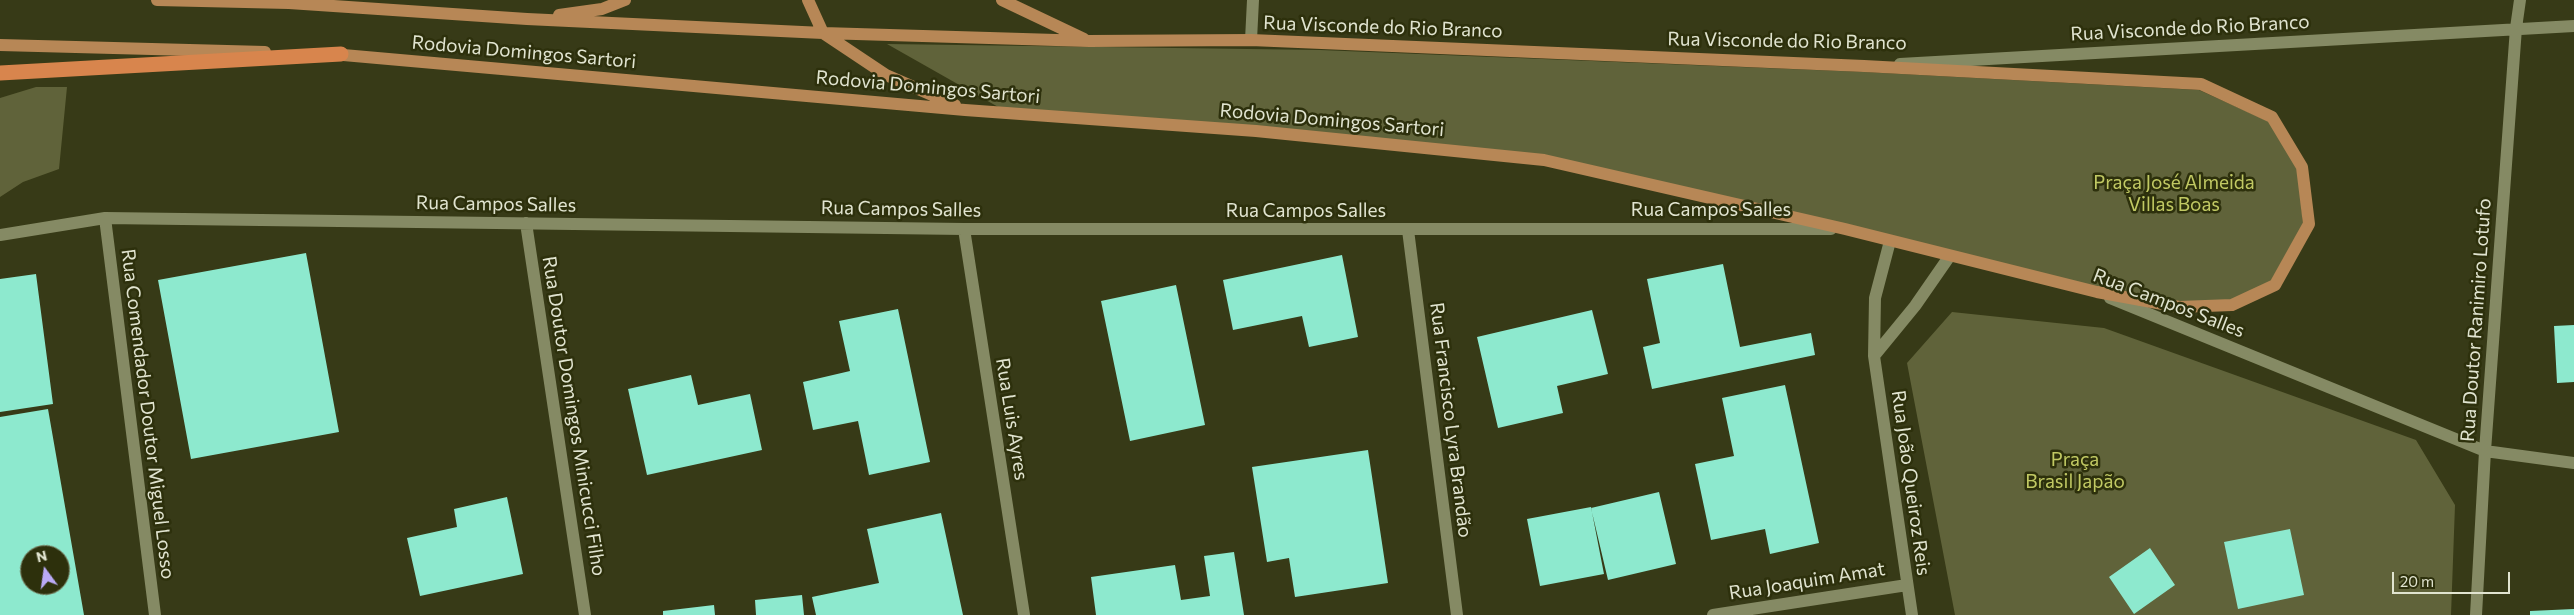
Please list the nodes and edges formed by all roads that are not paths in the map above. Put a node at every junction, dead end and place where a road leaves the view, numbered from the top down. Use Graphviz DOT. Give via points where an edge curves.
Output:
graph roads {
  1 [pos="157,0"];
  2 [pos="624,0"];
  3 [pos="808,0"];
  4 [pos="1002,0"];
  5 [pos="1253,0"];
  6 [pos="2520,0"];
  7 [pos="289,2"];
  8 [pos="527,19"];
  9 [pos="2574,26"];
  10 [pos="2516,28"];
  11 [pos="823,33"];
  12 [pos="1251,40"];
  13 [pos="1089,41"];
  14 [pos="0,44"];
  15 [pos="342,54"];
  16 [pos="1864,66"];
  17 [pos="0,73"];
  18 [pos="965,110"];
  19 [pos="105,218"];
  20 [pos="526,223"];
  21 [pos="964,229"];
  22 [pos="1844,229"];
  23 [pos="1408,230"];
  24 [pos="0,235"];
  25 [pos="1890,241"];
  26 [pos="1949,257"];
  27 [pos="2097,292"];
  28 [pos="1874,356"];
  29 [pos="2485,450"];
  30 [pos="2574,463"];
  31 [pos="1907,585"];
  32 [pos="154,615"];
  33 [pos="585,615"];
  34 [pos="1024,615"];
  35 [pos="1457,615"];
  36 [pos="1713,615"];
  37 [pos="1912,615"];
  38 [pos="2476,615"];
  1 -- 7 [label="main road"];
  2 -- 8 [label="main road" via="602,9"];
  3 -- 11 [label="main road"];
  4 -- 13 [label="main road"];
  5 -- 12 [label="street"];
  6 -- 10 [label="street, Rua Doutor Ranimiro Lotufo"];
  7 -- 8 [label="main road"];
  8 -- 11 [label="main road, Rua Visconde do Rio Branco"];
  9 -- 10 [label="street, Rua Visconde do Rio Branco"];
  10 -- 16 [label="street, Rua Visconde do Rio Branco"];
  10 -- 29 [label="street, Rua Doutor Ranimiro Lotufo"];
  11 -- 13 [label="main road, Rua Visconde do Rio Branco"];
  11 -- 18 [label="main road" via="886,75"];
  12 -- 13 [label="main road, Rua Visconde do Rio Branco"];
  12 -- 16 [label="main road, Rua Visconde do Rio Branco"];
  14 -- 15 [label="main road, Rodovia Domingos Sartori"];
  15 -- 17 [label="highway"];
  15 -- 18 [label="main road, Rodovia Domingos Sartori"];
  16 -- 27 [label="main road" via="2201,84 2272,117 2302,167 2309,224 2275,285 2232,306 2179,307"];
  18 -- 22 [label="main road, Rodovia Domingos Sartori" via="1256,130 1544,160"];
  19 -- 20 [label="street, Rua Campos Salles"];
  19 -- 24 [label="street, Rua Campos Salles"];
  19 -- 32 [label="street, Rua Comendador Doutor Miguel Losso"];
  20 -- 21 [label="street, Rua Campos Salles"];
  20 -- 33 [label="street, Rua Doutor Domingos Minicucci Filho"];
  21 -- 23 [label="street, Rua Campos Salles"];
  21 -- 34 [label="street, Rua Luis Ayres"];
  22 -- 23 [label="street, Rua Campos Salles"];
  22 -- 25 [label="main road, Rua Campos Salles"];
  23 -- 35 [label="street, Rua Francisco Lyra Brandão"];
  25 -- 26 [label="main road, Rua Campos Salles"];
  25 -- 28 [label="street, Rua João Queiroz Reis" via="1875,298"];
  26 -- 27 [label="main road, Rua Campos Salles"];
  26 -- 28 [label="street"];
  27 -- 29 [label="street, Rua Campos Salles"];
  28 -- 31 [label="street, Rua João Queiroz Reis"];
  29 -- 30 [label="street, Rua Campos Salles"];
  29 -- 38 [label="street, Rua Doutor Ranimiro Lotufo"];
  31 -- 36 [label="street, Rua Joaquim Amat"];
  31 -- 37 [label="street, Rua João Queiroz Reis"];
}
